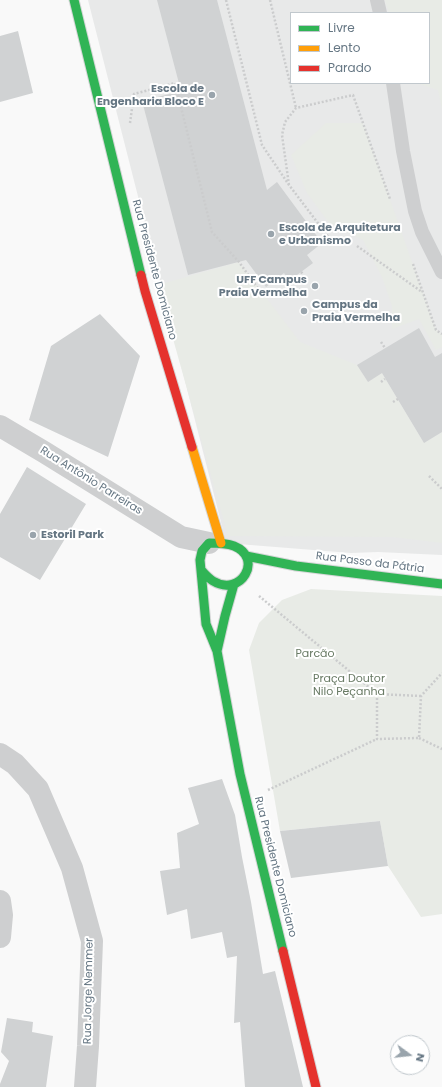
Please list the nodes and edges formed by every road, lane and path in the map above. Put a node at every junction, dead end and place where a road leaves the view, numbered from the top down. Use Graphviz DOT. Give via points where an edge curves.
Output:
graph roads {
  1 [pos="74,0"];
  2 [pos="226,0"];
  3 [pos="270,0"];
  4 [pos="377,0"];
  5 [pos="380,12"];
  6 [pos="290,83"];
  7 [pos="290,84"];
  8 [pos="393,84"];
  9 [pos="352,94"];
  10 [pos="296,108"];
  11 [pos="130,129"];
  12 [pos="289,185"];
  13 [pos="330,239"];
  14 [pos="357,246"];
  15 [pos="442,272"];
  16 [pos="423,292"];
  17 [pos="262,294"];
  18 [pos="436,330"];
  19 [pos="442,334"];
  20 [pos="381,342"];
  21 [pos="385,348"];
  22 [pos="386,379"];
  23 [pos="381,382"];
  24 [pos="398,399"];
  25 [pos="393,402"];
  26 [pos="0,426"];
  27 [pos="429,476"];
  28 [pos="442,489"];
  29 [pos="208,554"];
  30 [pos="246,556"];
  31 [pos="296,566"];
  32 [pos="268,569"];
  33 [pos="244,578"];
  34 [pos="442,584"];
  35 [pos="217,651"];
  36 [pos="442,673"];
  37 [pos="377,694"];
  38 [pos="421,696"];
  39 [pos="419,738"];
  40 [pos="377,739"];
  41 [pos="442,748"];
  42 [pos="0,754"];
  43 [pos="246,800"];
  44 [pos="0,901"];
  45 [pos="0,937"];
  46 [pos="84,1087"];
  47 [pos="316,1087"];
  1 -- 29 [label="street, Rua Presidente Domiciano"];
  2 -- 12 [label="path" via="262,145"];
  3 -- 6 [label="path"];
  4 -- 5 [label="lane"];
  7 -- 10 [label="path"];
  8 -- 15 [label="lane" via="415,211 422,232"];
  9 -- 10 [label="path"];
  10 -- 12 [label="path" via="285,122 282,135"];
  11 -- 17 [label="path" via="134,94 175,83 212,232 239,262"];
  12 -- 13 [label="path"];
  14 -- 16 [label="path"];
  18 -- 19 [label="path"];
  20 -- 21 [label="path"];
  22 -- 23 [label="path"];
  24 -- 25 [label="path"];
  26 -- 29 [label="street, Rua Antônio Parreiras"];
  27 -- 28 [label="path"];
  29 -- 30 [label="street" via="236,547"];
  29 -- 33 [label="street" via="213,581 223,585"];
  29 -- 35 [label="street, Rua Presidente Domiciano" via="206,624"];
  30 -- 31 [label="street, Rua Passo da Pátria"];
  30 -- 33 [label="street" via="248,565"];
  31 -- 32 [label="street, Rua Passo da Pátria"];
  31 -- 34 [label="street, Rua Passo da Pátria"];
  33 -- 35 [label="street, Rua Presidente Domiciano" via="225,616"];
  33 -- 37 [label="path"];
  35 -- 43 [label="street, Rua Presidente Domiciano"];
  36 -- 38 [label="path"];
  37 -- 38 [label="path"];
  37 -- 40 [label="path"];
  38 -- 39 [label="path"];
  39 -- 40 [label="path"];
  39 -- 41 [label="path"];
  40 -- 43 [label="path"];
  42 -- 46 [label="street, Rua Jorge Nemmer" via="15,764 38,789 72,868 92,941"];
  43 -- 47 [label="street, Rua Presidente Domiciano"];
  44 -- 45 [label="street"];
}
